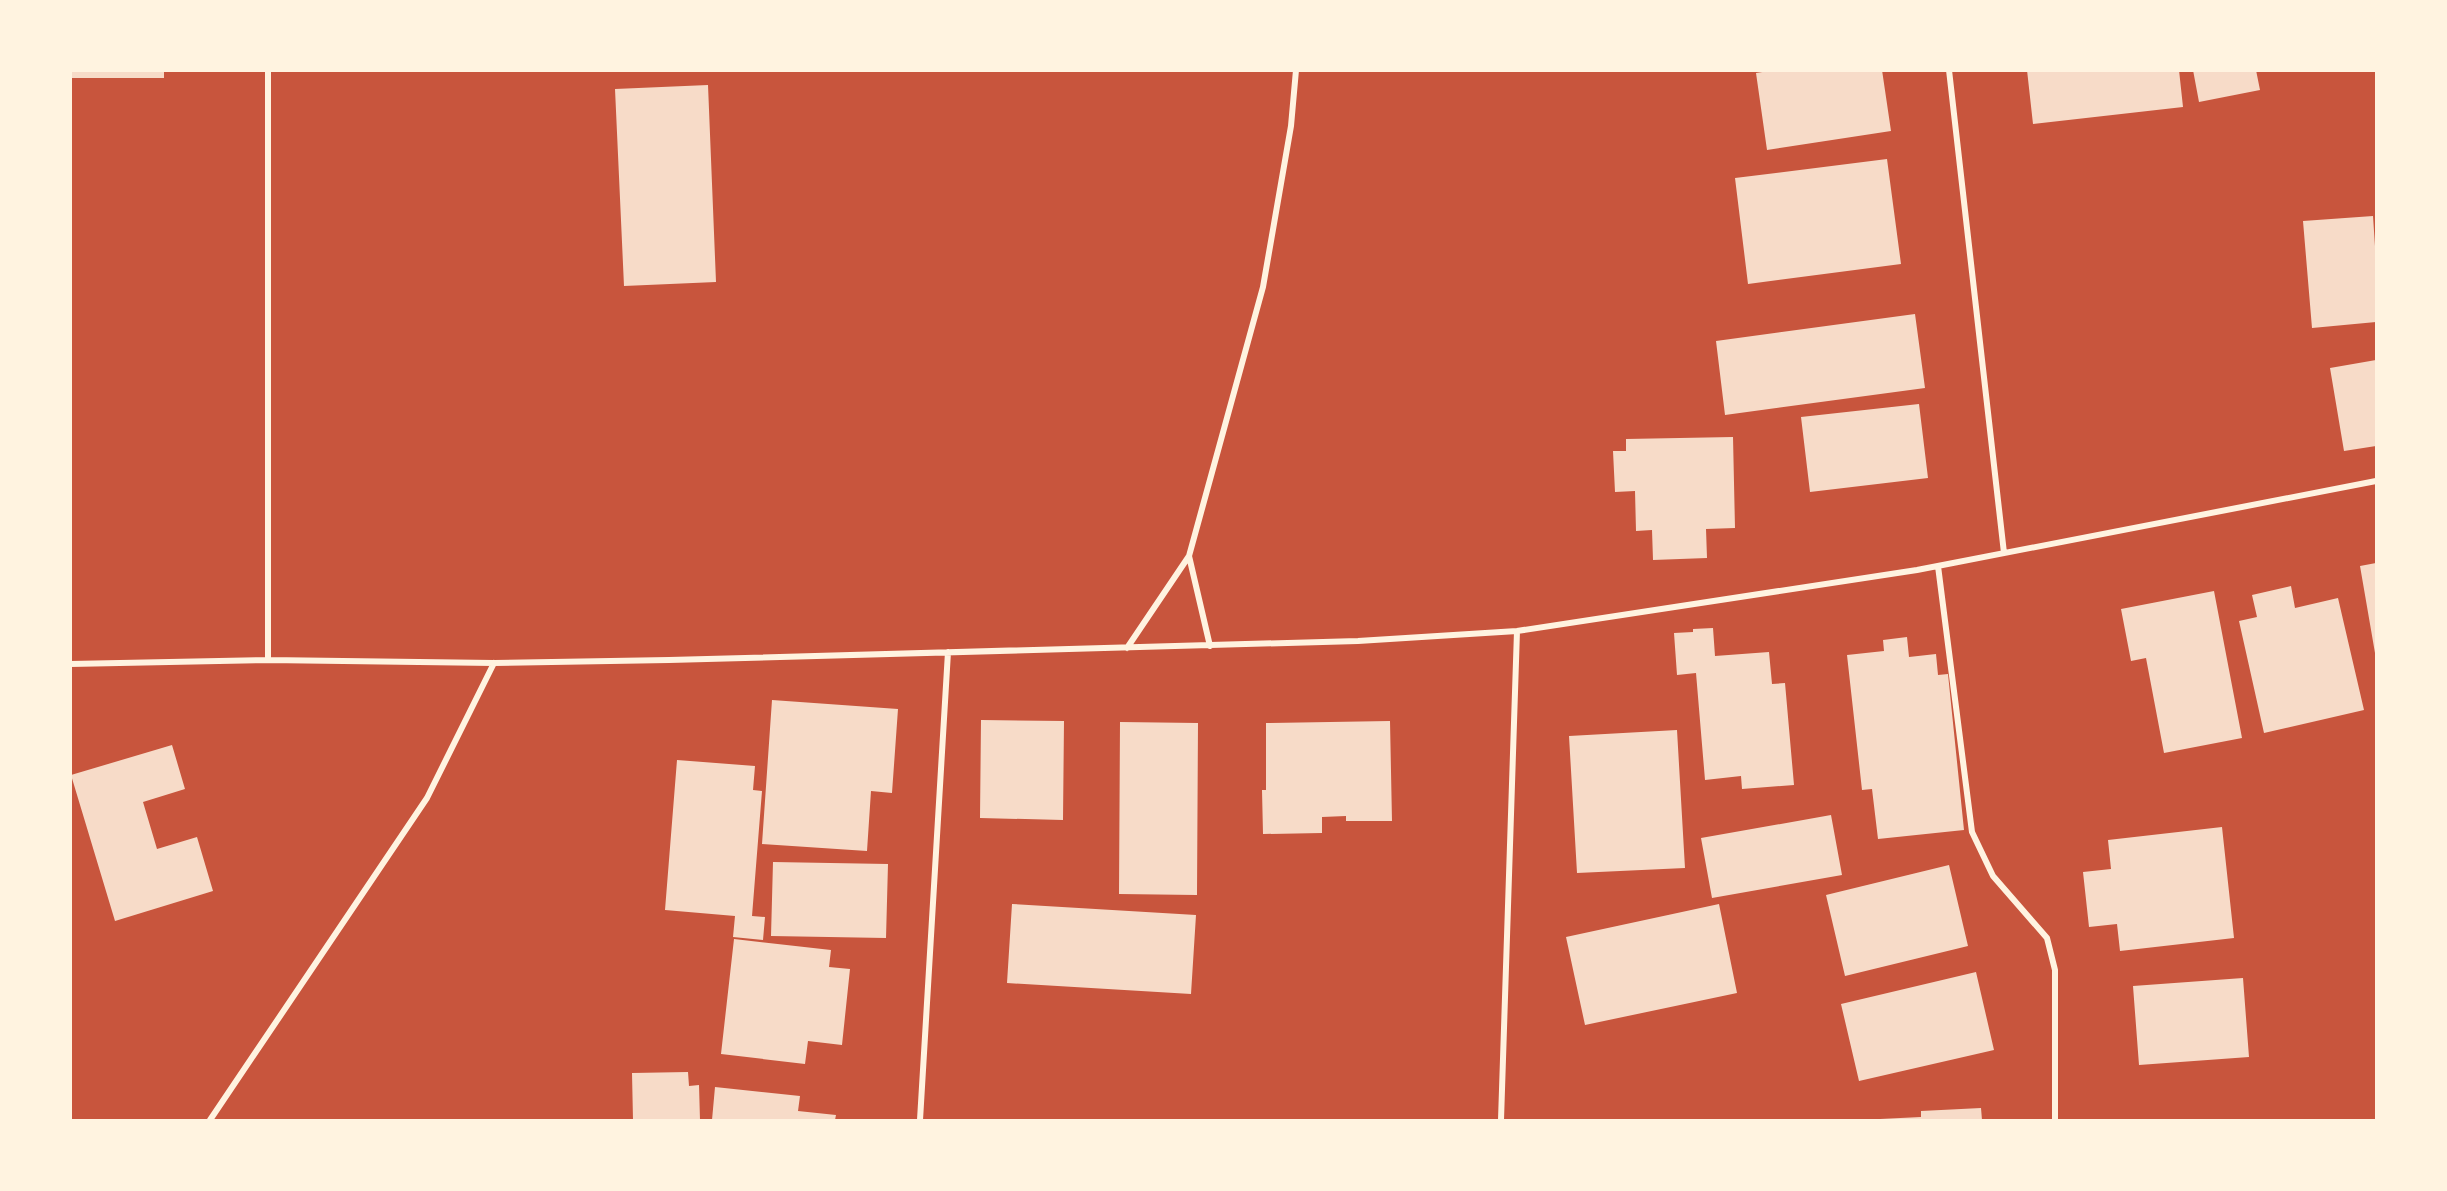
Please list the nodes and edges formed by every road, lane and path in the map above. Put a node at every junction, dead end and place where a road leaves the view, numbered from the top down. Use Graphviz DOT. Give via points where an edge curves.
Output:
graph roads {
  1 [pos="268,70"];
  2 [pos="1296,70"];
  3 [pos="1949,70"];
  4 [pos="2376,481"];
  5 [pos="2004,553"];
  6 [pos="1189,556"];
  7 [pos="1938,566"];
  8 [pos="1517,631"];
  9 [pos="1210,646"];
  10 [pos="1127,648"];
  11 [pos="948,652"];
  12 [pos="268,660"];
  13 [pos="494,663"];
  14 [pos="70,664"];
  15 [pos="210,1120"];
  16 [pos="920,1120"];
  17 [pos="1501,1120"];
  18 [pos="2055,1120"];
  1 -- 12 [label="street"];
  2 -- 6 [label="street" via="1291,126 1263,287"];
  3 -- 5 [label="street"];
  4 -- 5 [label="street"];
  5 -- 7 [label="street"];
  6 -- 9 [label="street"];
  6 -- 10 [label="street"];
  7 -- 8 [label="street"];
  7 -- 18 [label="street" via="1972,832 1993,876 2047,938 2055,970"];
  8 -- 9 [label="street" via="1358,642"];
  8 -- 17 [label="street"];
  9 -- 10 [label="street"];
  10 -- 11 [label="street"];
  11 -- 13 [label="street"];
  11 -- 16 [label="street"];
  12 -- 13 [label="street"];
  12 -- 14 [label="street"];
  13 -- 15 [label="street" via="427,798"];
}
